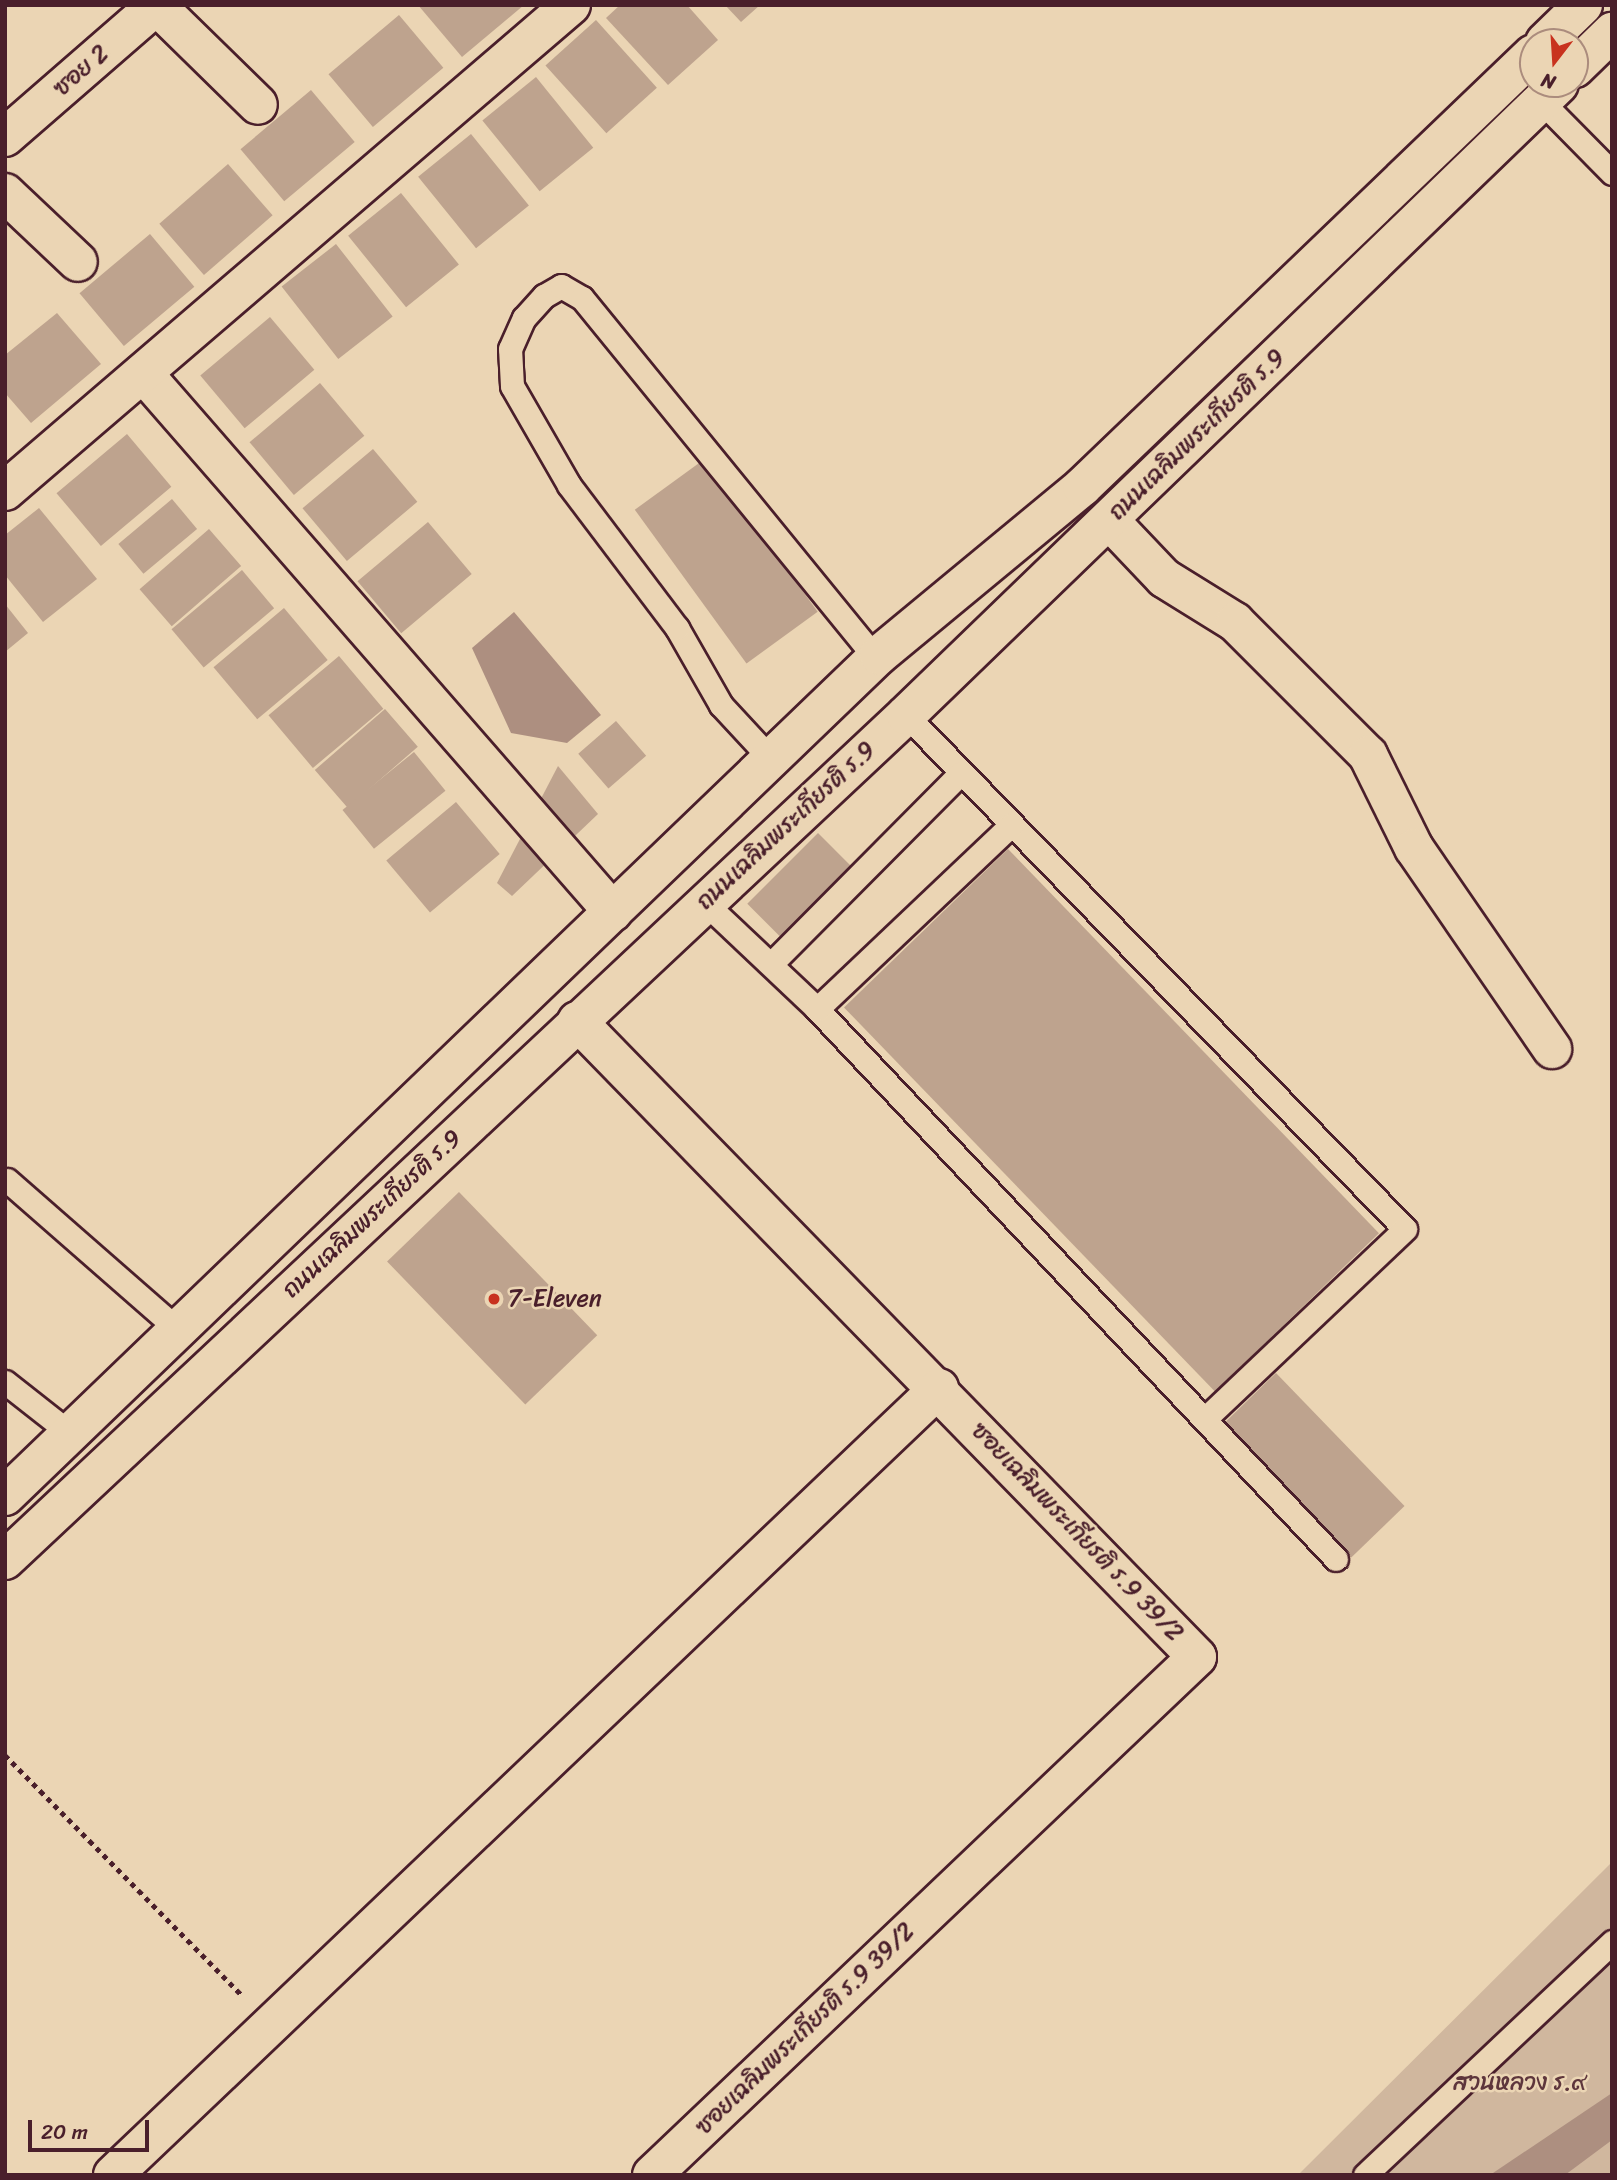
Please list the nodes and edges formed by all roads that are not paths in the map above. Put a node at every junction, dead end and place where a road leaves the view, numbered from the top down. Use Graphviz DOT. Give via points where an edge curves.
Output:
graph roads {
  1 [pos="571,5"];
  2 [pos="1583,5"];
  3 [pos="157,6"];
  4 [pos="1559,28"];
  5 [pos="1612,32"];
  6 [pos="1589,54"];
  7 [pos="1519,67"];
  8 [pos="1545,98"];
  9 [pos="1554,98"];
  10 [pos="258,105"];
  11 [pos="5,136"];
  12 [pos="1612,173"];
  13 [pos="5,193"];
  14 [pos="78,262"];
  15 [pos="144,373"];
  16 [pos="5,491"];
  17 [pos="1110,520"];
  18 [pos="864,645"];
  19 [pos="906,715"];
  20 [pos="771,759"];
  21 [pos="960,774"];
  22 [pos="1011,825"];
  23 [pos="704,902"];
  24 [pos="613,912"];
  25 [pos="771,964"];
  26 [pos="817,1009"];
  27 [pos="577,1021"];
  28 [pos="1552,1049"];
  29 [pos="7,1180"];
  30 [pos="177,1329"];
  31 [pos="5,1382"];
  32 [pos="939,1388"];
  33 [pos="1205,1419"];
  34 [pos="71,1434"];
  35 [pos="5,1496"];
  36 [pos="1336,1559"];
  37 [pos="5,1560"];
  38 [pos="1612,1942"];
  39 [pos="113,2175"];
  40 [pos="652,2175"];
  41 [pos="1365,2175"];
  1 -- 15 [label="street"];
  2 -- 4 [label="street"];
  3 -- 10 [label="street"];
  3 -- 11 [label="street, ซอย 2"];
  5 -- 6 [label="street"];
  7 -- 20 [label="street, ถนนเฉลิมพระเกียรติ ร.9" via="1082,487 879,655"];
  8 -- 17 [label="street, ถนนเฉลิมพระเกียรติ ร.9"];
  9 -- 12 [label="lane"];
  13 -- 14 [label="street"];
  15 -- 16 [label="street"];
  15 -- 24 [label="street"];
  17 -- 19 [label="street, ถนนเฉลิมพระเกียรติ ร.9"];
  17 -- 28 [label="street" via="1164,578 1234,622 1368,755 1414,848"];
  18 -- 20 [label="lane" via="582,298 561,286 544,296 524,318 510,349 512,386 569,485 677,628 721,705"];
  19 -- 21 [label="lane"];
  19 -- 23 [label="street, ถนนเฉลิมพระเกียรติ ร.9"];
  20 -- 24 [label="street, ถนนเฉลิมพระเกียรติ ร.9"];
  21 -- 22 [label="lane"];
  21 -- 25 [label="lane"];
  22 -- 26 [label="lane"];
  22 -- 33 [label="lane" via="1405,1229"];
  23 -- 25 [label="lane"];
  23 -- 27 [label="street, ถนนเฉลิมพระเกียรติ ร.9"];
  24 -- 30 [label="street, ถนนเฉลิมพระเกียรติ ร.9"];
  25 -- 26 [label="lane"];
  26 -- 33 [label="lane"];
  27 -- 32 [label="street, ซอยเฉลิมพระเกียรติ ร.9 39/2"];
  27 -- 37 [label="street, ถนนเฉลิมพระเกียรติ ร.9"];
  29 -- 30 [label="lane"];
  30 -- 34 [label="street, ถนนเฉลิมพระเกียรติ ร.9"];
  31 -- 34 [label="lane"];
  32 -- 39 [label="street"];
  32 -- 40 [label="street, ซอยเฉลิมพระเกียรติ ร.9 39/2" via="1197,1657"];
  33 -- 36 [label="lane"];
  34 -- 35 [label="street, ถนนเฉลิมพระเกียรติ ร.9"];
  38 -- 41 [label="lane"];
}
